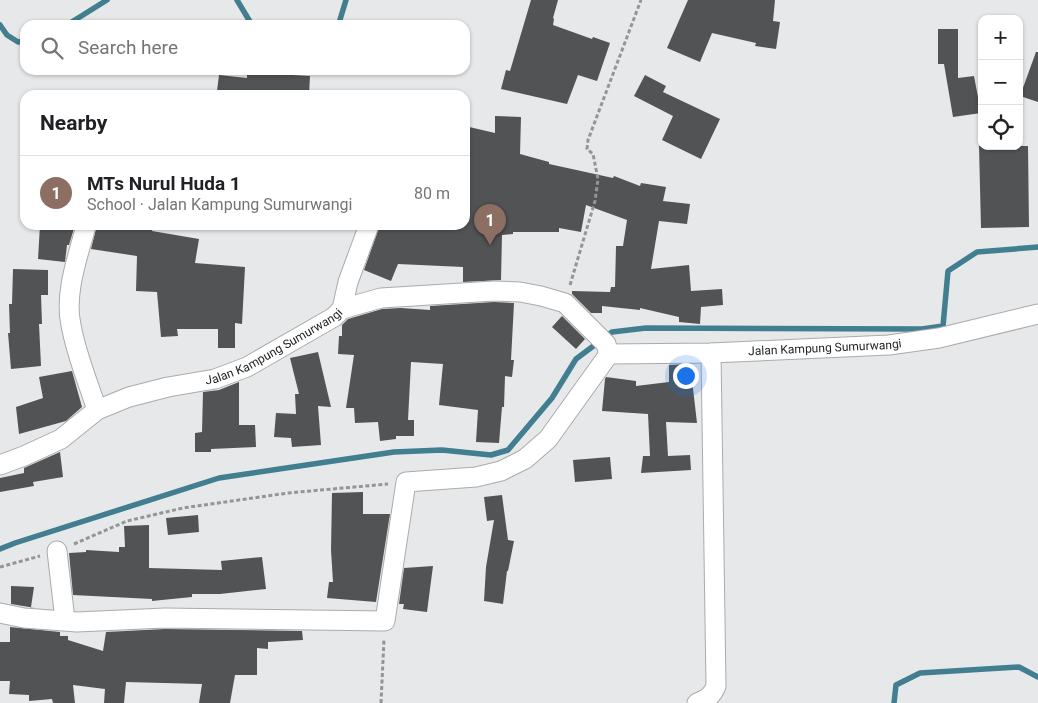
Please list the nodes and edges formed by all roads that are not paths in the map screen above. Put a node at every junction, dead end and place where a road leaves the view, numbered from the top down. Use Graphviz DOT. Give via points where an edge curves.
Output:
graph roads {
  1 [pos="85,230"];
  2 [pos="367,230"];
  3 [pos="342,308"];
  4 [pos="1038,314"];
  5 [pos="608,349"];
  6 [pos="711,353"];
  7 [pos="97,410"];
  8 [pos="0,465"];
  9 [pos="57,551"];
  10 [pos="0,613"];
  11 [pos="64,620"];
  12 [pos="697,703"];
  1 -- 7 [label="street" via="74,267 70,324"];
  2 -- 3 [label="street"];
  3 -- 5 [label="street, Jalan Kampung Sumurwangi" via="381,298 520,292 565,303"];
  3 -- 7 [label="street, Jalan Kampung Sumurwangi" via="334,317 247,367 214,378 129,397"];
  4 -- 6 [label="street, Jalan Kampung Sumurwangi" via="915,342"];
  5 -- 6 [label="street, Jalan Kampung Sumurwangi"];
  5 -- 11 [label="street" via="548,439 525,458 501,471 476,478 406,482 385,621"];
  6 -- 12 [label="street" via="716,686 708,699"];
  7 -- 8 [label="street, Jalan Kampung Sumurwangi" via="61,439"];
  9 -- 11 [label="street"];
  10 -- 11 [label="street"];
}
